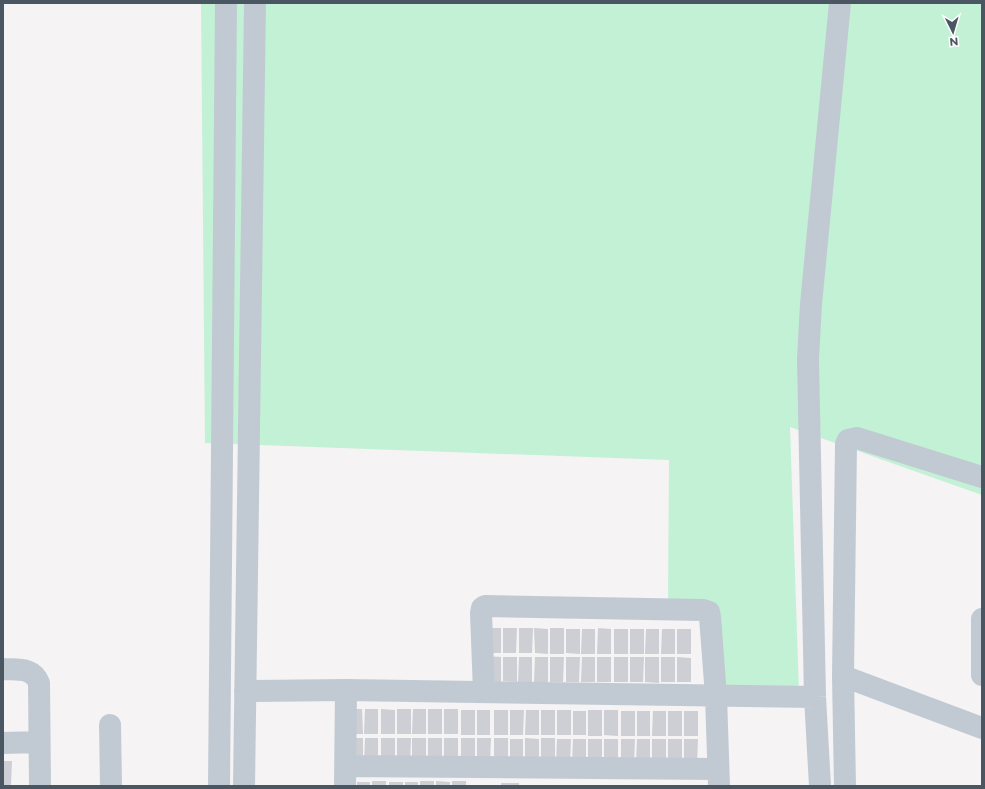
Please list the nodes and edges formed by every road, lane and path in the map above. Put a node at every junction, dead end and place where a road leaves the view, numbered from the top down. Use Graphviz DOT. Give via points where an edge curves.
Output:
graph roads {
  1 [pos="226,3"];
  2 [pos="255,3"];
  3 [pos="840,3"];
  4 [pos="982,477"];
  5 [pos="982,618"];
  6 [pos="3,670"];
  7 [pos="843,676"];
  8 [pos="982,676"];
  9 [pos="346,690"];
  10 [pos="245,691"];
  11 [pos="484,692"];
  12 [pos="716,696"];
  13 [pos="815,697"];
  14 [pos="110,725"];
  15 [pos="982,728"];
  16 [pos="39,742"];
  17 [pos="3,743"];
  18 [pos="346,776"];
  19 [pos="718,778"];
  20 [pos="40,786"];
  21 [pos="111,786"];
  22 [pos="219,786"];
  23 [pos="244,786"];
  24 [pos="820,786"];
  25 [pos="845,786"];
  1 -- 22 [label="street"];
  2 -- 10 [label="street"];
  3 -- 13 [label="street" via="808,359"];
  4 -- 7 [label="street" via="857,438 848,440"];
  5 -- 8 [label="street"];
  6 -- 16 [label="street" via="29,671 36,676 39,683"];
  7 -- 15 [label="street"];
  7 -- 25 [label="street"];
  9 -- 10 [label="street"];
  9 -- 11 [label="street"];
  9 -- 18 [label="street"];
  10 -- 23 [label="street"];
  11 -- 12 [label="street"];
  11 -- 12 [label="street" via="481,613 485,606 709,612"];
  12 -- 13 [label="street"];
  12 -- 19 [label="street"];
  13 -- 24 [label="street"];
  14 -- 21 [label="street"];
  16 -- 17 [label="street"];
  16 -- 20 [label="street"];
  18 -- 19 [label="street"];
}
